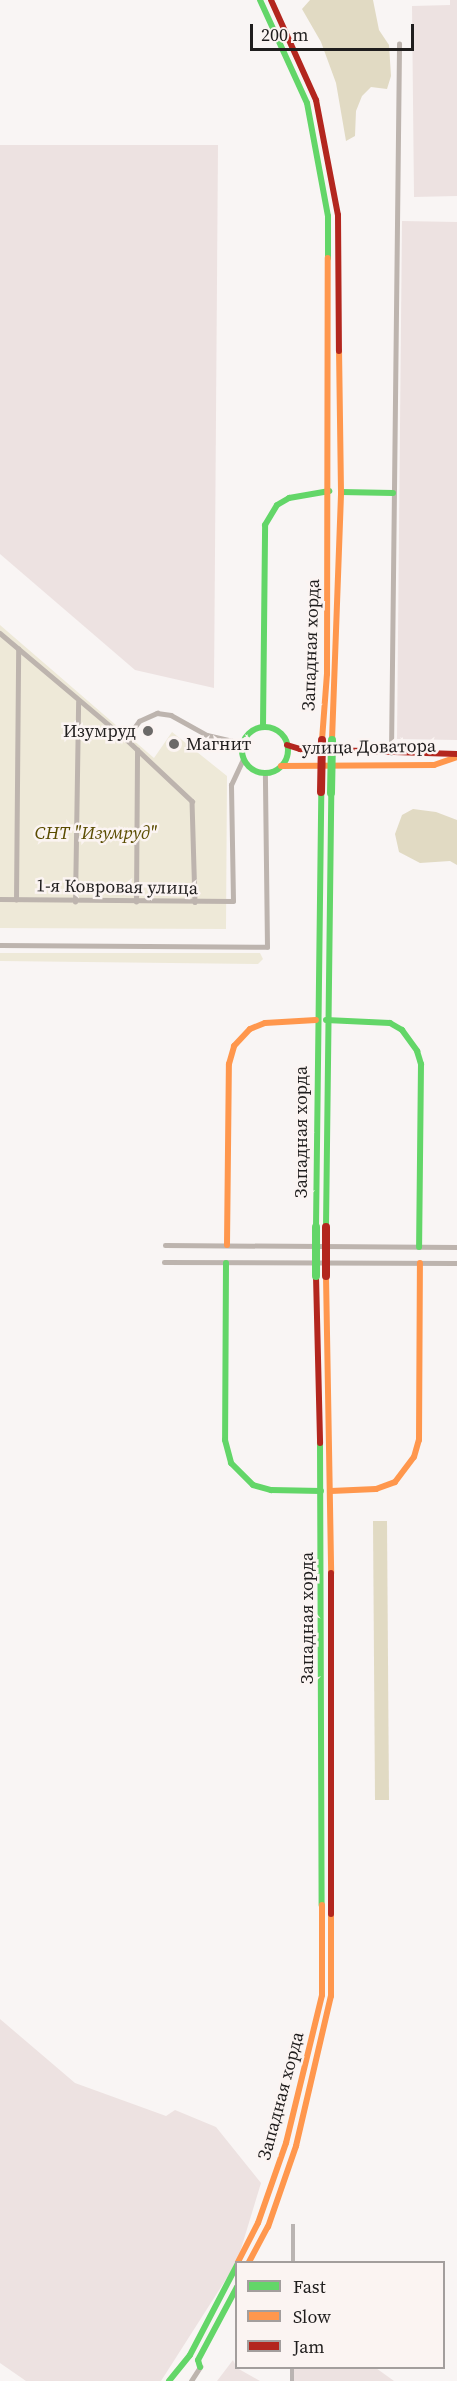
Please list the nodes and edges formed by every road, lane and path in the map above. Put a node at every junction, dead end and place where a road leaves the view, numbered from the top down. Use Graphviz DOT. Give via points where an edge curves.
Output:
graph roads {
  1 [pos="260,0"];
  2 [pos="271,0"];
  3 [pos="399,44"];
  4 [pos="329,491"];
  5 [pos="341,492"];
  6 [pos="393,493"];
  7 [pos="0,633"];
  8 [pos="18,649"];
  9 [pos="78,702"];
  10 [pos="263,727"];
  11 [pos="126,739"];
  12 [pos="243,743"];
  13 [pos="287,745"];
  14 [pos="137,750"];
  15 [pos="391,753"];
  16 [pos="457,755"];
  17 [pos="243,759"];
  18 [pos="281,766"];
  19 [pos="265,773"];
  20 [pos="0,899"];
  21 [pos="16,900"];
  22 [pos="75,902"];
  23 [pos="136,902"];
  24 [pos="195,902"];
  25 [pos="0,945"];
  26 [pos="316,1020"];
  27 [pos="326,1020"];
  28 [pos="165,1245"];
  29 [pos="227,1245"];
  30 [pos="419,1247"];
  31 [pos="457,1247"];
  32 [pos="164,1262"];
  33 [pos="226,1263"];
  34 [pos="420,1263"];
  35 [pos="457,1263"];
  36 [pos="321,1491"];
  37 [pos="331,1491"];
  38 [pos="239,2261"];
  39 [pos="250,2261"];
  40 [pos="235,2268"];
  41 [pos="235,2291"];
  42 [pos="199,2363"];
  43 [pos="169,2381"];
  44 [pos="191,2381"];
  1 -- 4 [label="main road, Западная хорда" via="307,103 325,184"];
  2 -- 5 [label="main road, Западная хорда" via="316,100 334,182"];
  3 -- 6 [label="street"];
  4 -- 10 [label="main road" via="289,498 277,506 262,539"];
  4 -- 26 [label="main road, Западная хорда, bridge"];
  5 -- 6 [label="main road"];
  5 -- 27 [label="main road, Западная хорда, bridge"];
  6 -- 15 [label="street"];
  7 -- 8 [label="street"];
  8 -- 9 [label="street"];
  8 -- 21 [label="street"];
  9 -- 11 [label="street"];
  9 -- 22 [label="street"];
  10 -- 12 [label="main road" via="249,733"];
  10 -- 13 [label="main road" via="276,730"];
  11 -- 12 [label="street" via="139,721 157,713 182,720 198,732"];
  11 -- 14 [label="street"];
  12 -- 17 [label="main road"];
  13 -- 15 [label="main road, улица Доватора"];
  13 -- 18 [label="main road"];
  14 -- 23 [label="street"];
  14 -- 24 [label="street" via="192,801"];
  15 -- 16 [label="main road, улица Доватора"];
  16 -- 18 [label="main road, улица Доватора" via="434,765"];
  17 -- 19 [label="main road" via="250,768"];
  17 -- 24 [label="street, 1-я Ковровая улица" via="231,785 233,901"];
  18 -- 19 [label="main road"];
  19 -- 25 [label="street" via="267,947"];
  20 -- 21 [label="street, 1-я Ковровая улица"];
  21 -- 22 [label="street, 1-я Ковровая улица"];
  22 -- 23 [label="street, 1-я Ковровая улица"];
  23 -- 24 [label="street, 1-я Ковровая улица"];
  26 -- 29 [label="main road" via="265,1023 250,1029 234,1046 229,1064"];
  26 -- 36 [label="main road, Западная хорда, bridge"];
  27 -- 30 [label="main road" via="390,1023 402,1030 417,1051 421,1064"];
  27 -- 37 [label="main road, Западная хорда, bridge"];
  28 -- 29 [label="street"];
  29 -- 30 [label="street"];
  30 -- 31 [label="street"];
  32 -- 33 [label="street"];
  33 -- 34 [label="street"];
  33 -- 36 [label="main road" via="225,1440 231,1463 252,1485 271,1490"];
  34 -- 35 [label="street"];
  34 -- 37 [label="main road" via="419,1440 414,1457 395,1482 376,1489"];
  36 -- 38 [label="main road, Западная хорда" via="322,1995 286,2143 258,2223"];
  37 -- 39 [label="main road, Западная хорда" via="332,1996 296,2146 268,2227"];
  40 -- 43 [label="main road, Западная хорда" via="190,2355"];
  41 -- 42 [label="main road"];
  42 -- 44 [label="street"];
}
